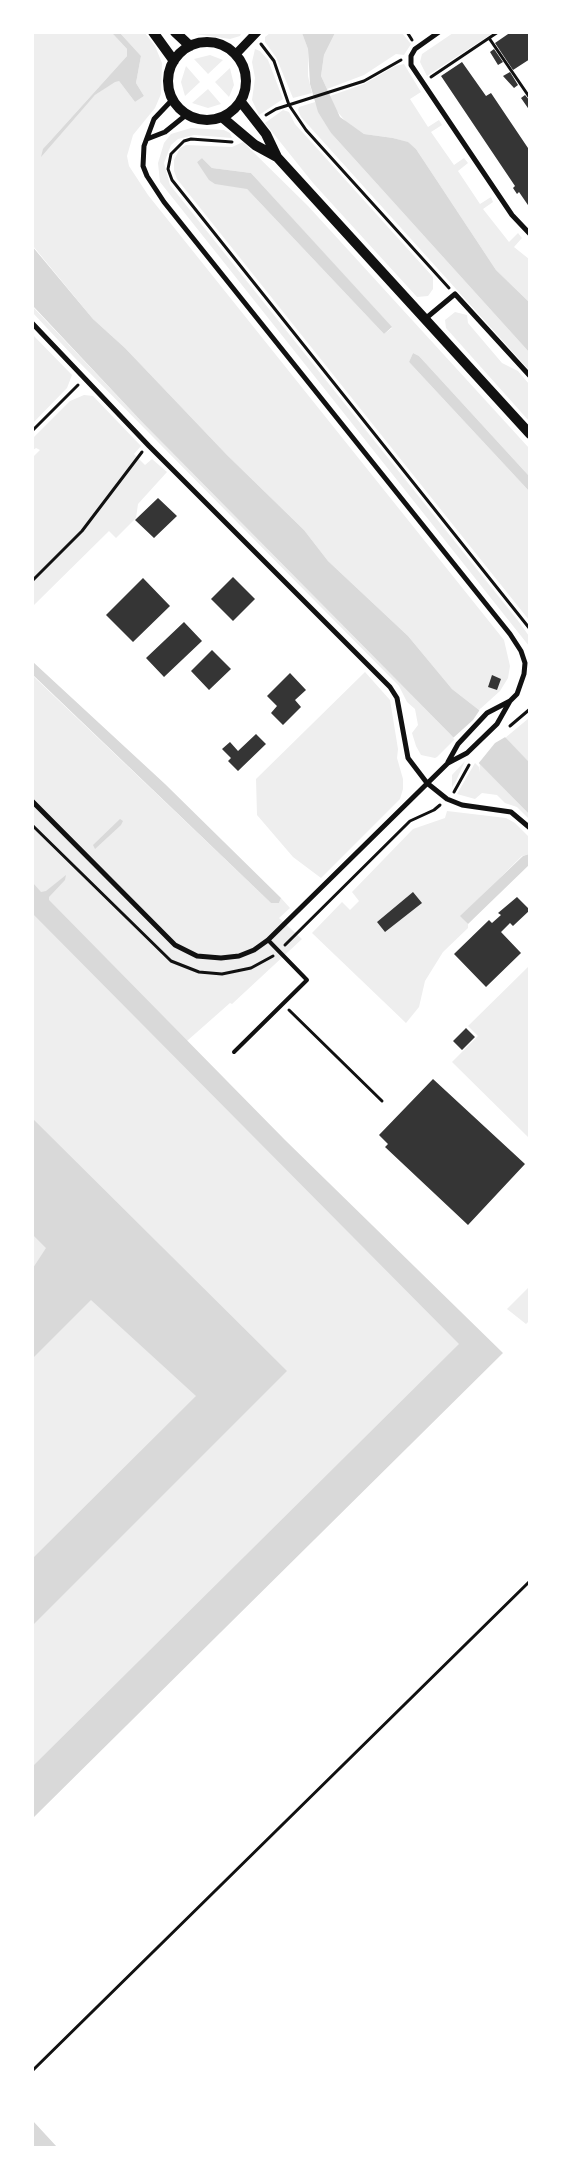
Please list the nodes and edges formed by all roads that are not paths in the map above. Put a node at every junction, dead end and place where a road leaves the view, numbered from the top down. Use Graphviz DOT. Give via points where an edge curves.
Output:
graph roads {
  1 [pos="153,32"];
  2 [pos="174,32"];
  3 [pos="440,32"];
  4 [pos="255,34"];
  5 [pos="190,46"];
  6 [pos="236,54"];
  7 [pos="174,61"];
  8 [pos="172,100"];
  9 [pos="241,102"];
  10 [pos="186,115"];
  11 [pos="223,118"];
  12 [pos="147,139"];
  13 [pos="277,157"];
  14 [pos="530,234"];
  15 [pos="425,319"];
  16 [pos="32,322"];
  17 [pos="530,376"];
  18 [pos="530,434"];
  19 [pos="510,701"];
  20 [pos="448,763"];
  21 [pos="427,783"];
  22 [pos="32,801"];
  23 [pos="530,828"];
  24 [pos="268,940"];
  25 [pos="234,1052"];
  1 -- 7 [label="main road"];
  2 -- 5 [label="main road"];
  3 -- 14 [label="street" via="415,49 411,66 512,215"];
  4 -- 6 [label="street"];
  5 -- 6 [label="main road" via="214,42"];
  5 -- 7 [label="main road"];
  6 -- 9 [label="main road" via="247,77"];
  7 -- 8 [label="main road" via="168,80"];
  8 -- 10 [label="main road"];
  8 -- 12 [label="street" via="154,119"];
  9 -- 11 [label="main road"];
  9 -- 13 [label="main road" via="266,134"];
  10 -- 11 [label="main road" via="204,121"];
  10 -- 12 [label="street" via="165,132"];
  11 -- 13 [label="main road" via="255,145"];
  12 -- 19 [label="street" via="143,166 164,202 521,651 525,663 522,683"];
  13 -- 15 [label="main road"];
  15 -- 17 [label="street" via="454,294"];
  15 -- 18 [label="main road"];
  16 -- 21 [label="street" via="149,446 390,688 396,698 408,758"];
  19 -- 20 [label="street" via="497,724 467,753"];
  19 -- 20 [label="street" via="487,713 458,744"];
  20 -- 21 [label="street"];
  21 -- 23 [label="street" via="447,799 462,805 510,812"];
  21 -- 24 [label="street"];
  22 -- 24 [label="street" via="175,945 197,956 230,958 254,950"];
  24 -- 25 [label="lane" via="307,980"];
}
